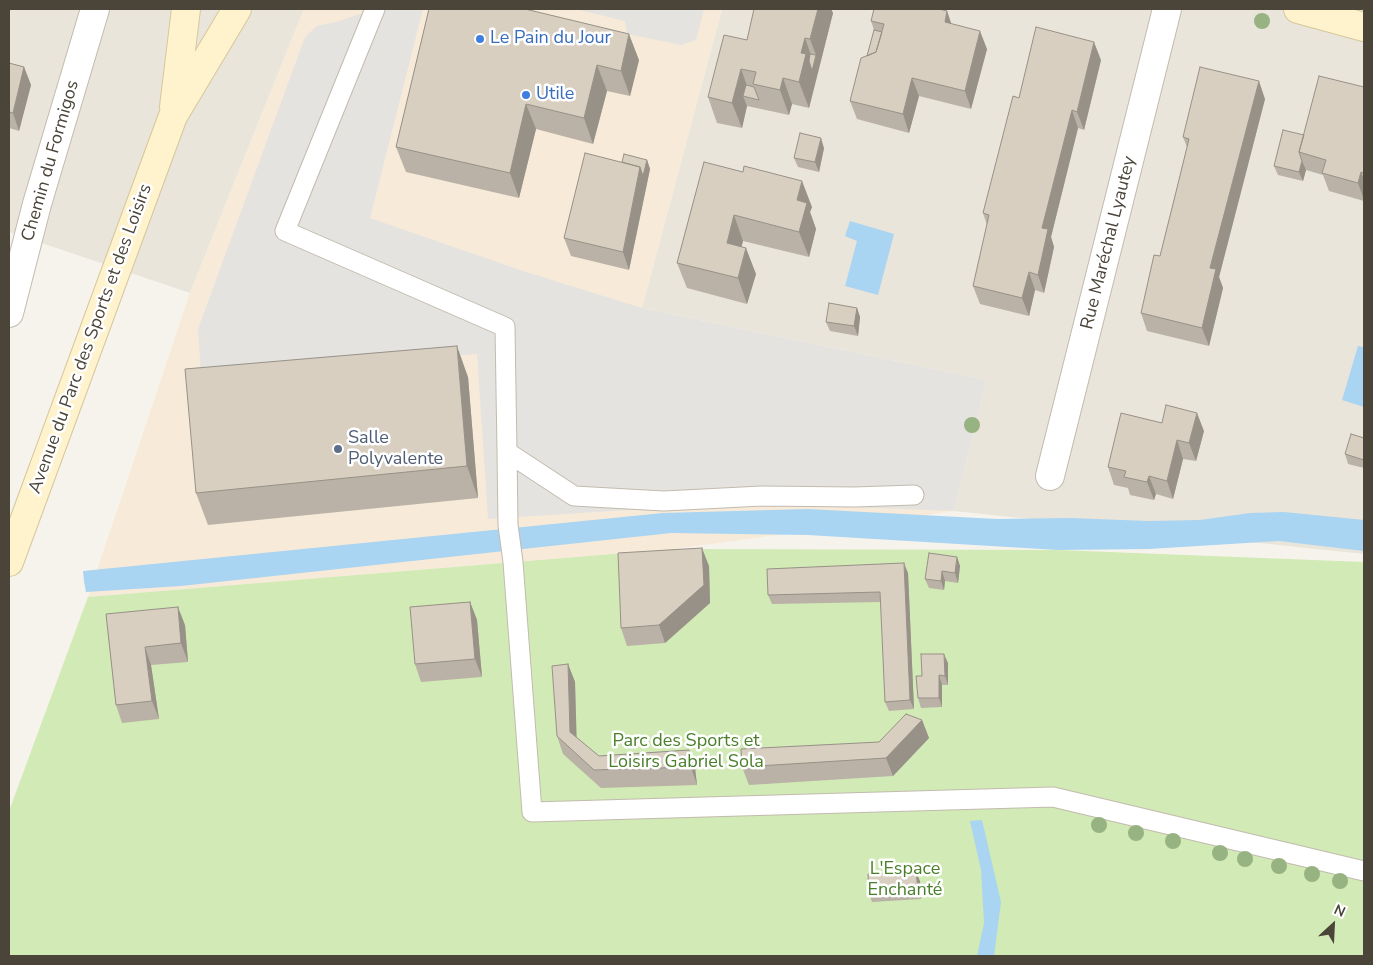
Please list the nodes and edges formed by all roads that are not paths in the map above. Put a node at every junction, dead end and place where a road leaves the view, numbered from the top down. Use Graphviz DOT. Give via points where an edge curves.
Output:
graph roads {
  1 [pos="95,9"];
  2 [pos="186,9"];
  3 [pos="237,9"];
  4 [pos="375,9"];
  5 [pos="1167,9"];
  6 [pos="1298,9"];
  7 [pos="1364,27"];
  8 [pos="173,116"];
  9 [pos="9,313"];
  10 [pos="507,452"];
  11 [pos="1050,476"];
  12 [pos="914,495"];
  13 [pos="9,562"];
  14 [pos="1364,871"];
  1 -- 9 [label="street, Chemin du Formigos" via="37,204"];
  2 -- 8 [label="main road, Avenue du Parc des Sports et des Loisirs"];
  3 -- 8 [label="main road, Avenue du Parc des Sports et des Loisirs"];
  4 -- 10 [label="lane" via="285,230 505,327"];
  5 -- 11 [label="street, Rue Maréchal Lyautey"];
  6 -- 7 [label="main road"];
  8 -- 13 [label="main road, Avenue du Parc des Sports et des Loisirs"];
  10 -- 12 [label="lane" via="574,496 664,500"];
  10 -- 14 [label="lane" via="508,525 532,812 1053,796"];
}
